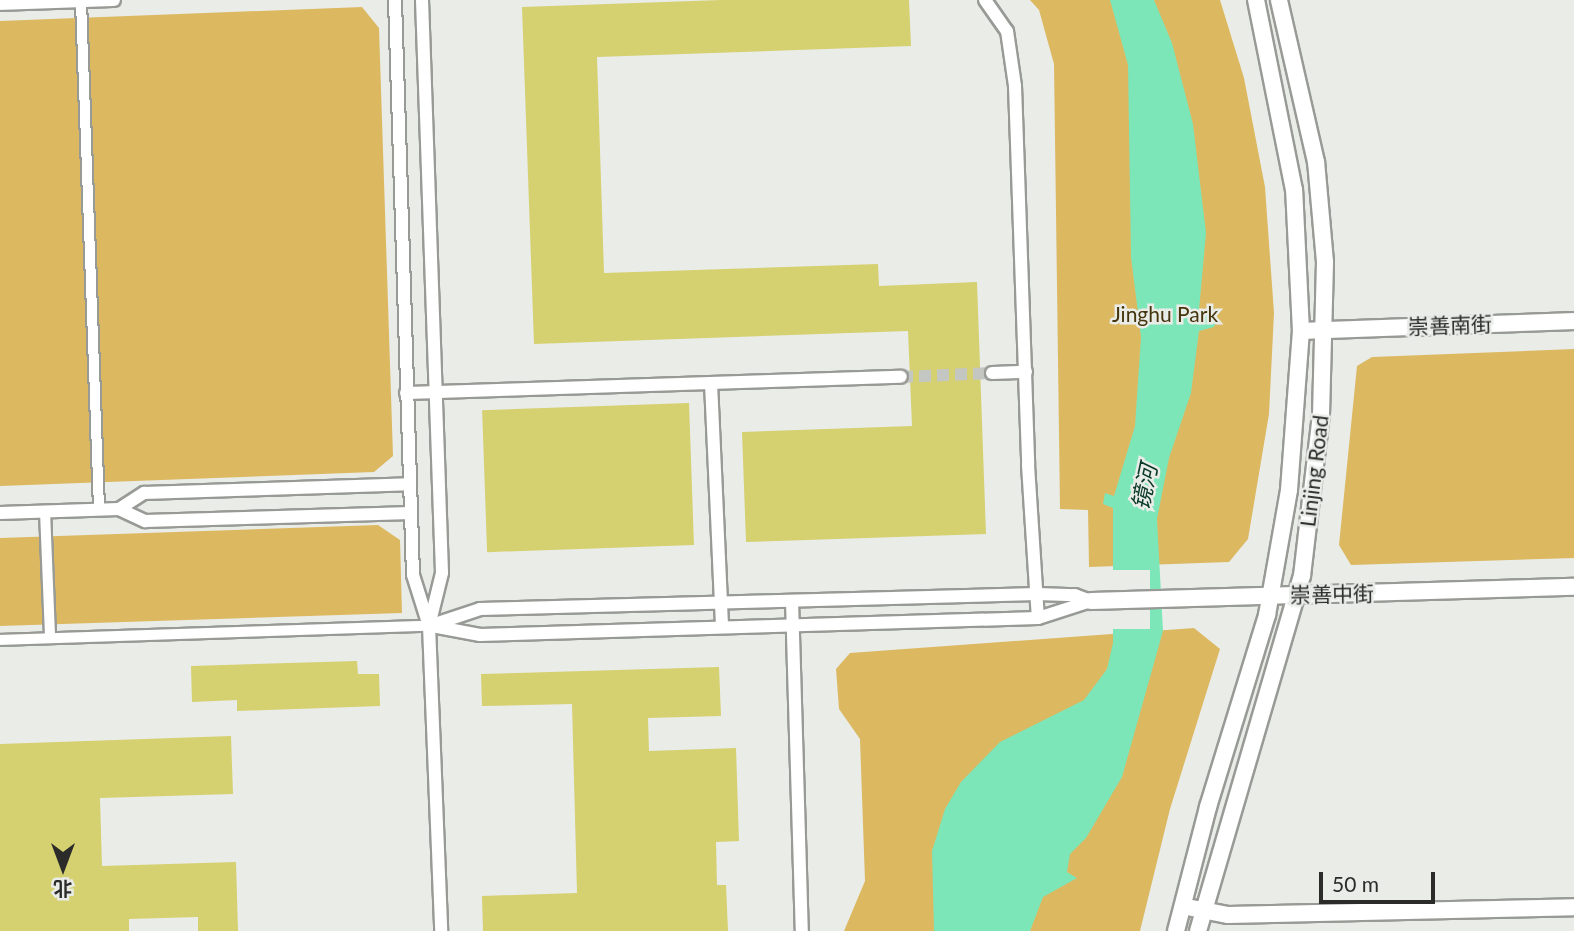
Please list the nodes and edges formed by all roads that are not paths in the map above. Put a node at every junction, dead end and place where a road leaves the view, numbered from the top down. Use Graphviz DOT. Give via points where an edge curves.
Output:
graph roads {
  1 [pos="114,0"];
  2 [pos="395,0"];
  3 [pos="422,0"];
  4 [pos="985,0"];
  5 [pos="1256,0"];
  6 [pos="1279,0"];
  7 [pos="81,1"];
  8 [pos="0,4"];
  9 [pos="1574,321"];
  10 [pos="1326,330"];
  11 [pos="1301,331"];
  12 [pos="1026,372"];
  13 [pos="992,373"];
  14 [pos="901,377"];
  15 [pos="712,383"];
  16 [pos="406,393"];
  17 [pos="435,393"];
  18 [pos="410,484"];
  19 [pos="99,509"];
  20 [pos="120,509"];
  21 [pos="45,512"];
  22 [pos="0,513"];
  23 [pos="411,513"];
  24 [pos="1574,587"];
  25 [pos="1037,594"];
  26 [pos="1296,594"];
  27 [pos="1270,596"];
  28 [pos="792,601"];
  29 [pos="1091,601"];
  30 [pos="721,603"];
  31 [pos="1038,618"];
  32 [pos="793,625"];
  33 [pos="429,626"];
  34 [pos="722,627"];
  35 [pos="50,638"];
  36 [pos="0,639"];
  37 [pos="1182,906"];
  38 [pos="1574,907"];
  39 [pos="1202,911"];
  40 [pos="440,931"];
  41 [pos="802,931"];
  42 [pos="1176,931"];
  43 [pos="1198,931"];
  1 -- 7 [label="street"];
  2 -- 16 [label="street"];
  3 -- 17 [label="street"];
  4 -- 12 [label="street" via="1007,31 1015,86"];
  5 -- 11 [label="street, Linjing Road" via="1294,190"];
  6 -- 10 [label="street, Linjing Road" via="1316,162"];
  7 -- 8 [label="street"];
  7 -- 19 [label="street"];
  9 -- 10 [label="street, 崇善南街"];
  10 -- 11 [label="street, 崇善南街"];
  10 -- 26 [label="street, Linjing Road" via="1320,427"];
  11 -- 27 [label="street, Linjing Road" via="1289,490"];
  12 -- 13 [label="street"];
  12 -- 25 [label="street"];
  14 -- 15 [label="street"];
  15 -- 17 [label="street"];
  15 -- 30 [label="street"];
  16 -- 17 [label="street"];
  16 -- 18 [label="street"];
  17 -- 33 [label="street" via="442,573"];
  18 -- 20 [label="street" via="144,493"];
  18 -- 23 [label="street"];
  19 -- 20 [label="street"];
  19 -- 21 [label="street"];
  20 -- 23 [label="street" via="145,521"];
  21 -- 22 [label="street"];
  21 -- 35 [label="street"];
  23 -- 33 [label="street" via="413,575"];
  24 -- 26 [label="street, 崇善中街"];
  25 -- 28 [label="street"];
  25 -- 29 [label="street" via="1075,595"];
  25 -- 31 [label="street"];
  26 -- 27 [label="street, 崇善中街"];
  26 -- 39 [label="street, Linjing Road" via="1281,658"];
  27 -- 29 [label="street, 崇善中街"];
  27 -- 37 [label="street, Linjing Road"];
  28 -- 30 [label="street"];
  28 -- 32 [label="street"];
  29 -- 31 [label="street"];
  30 -- 33 [label="street" via="480,609"];
  30 -- 34 [label="street"];
  31 -- 32 [label="street"];
  32 -- 34 [label="street"];
  32 -- 41 [label="street"];
  33 -- 34 [label="street" via="480,635"];
  33 -- 35 [label="street"];
  33 -- 40 [label="street"];
  35 -- 36 [label="street"];
  37 -- 39 [label="street"];
  37 -- 42 [label="street, Linjing Road"];
  38 -- 39 [label="street" via="1228,915"];
  39 -- 43 [label="street, Linjing Road"];
}
